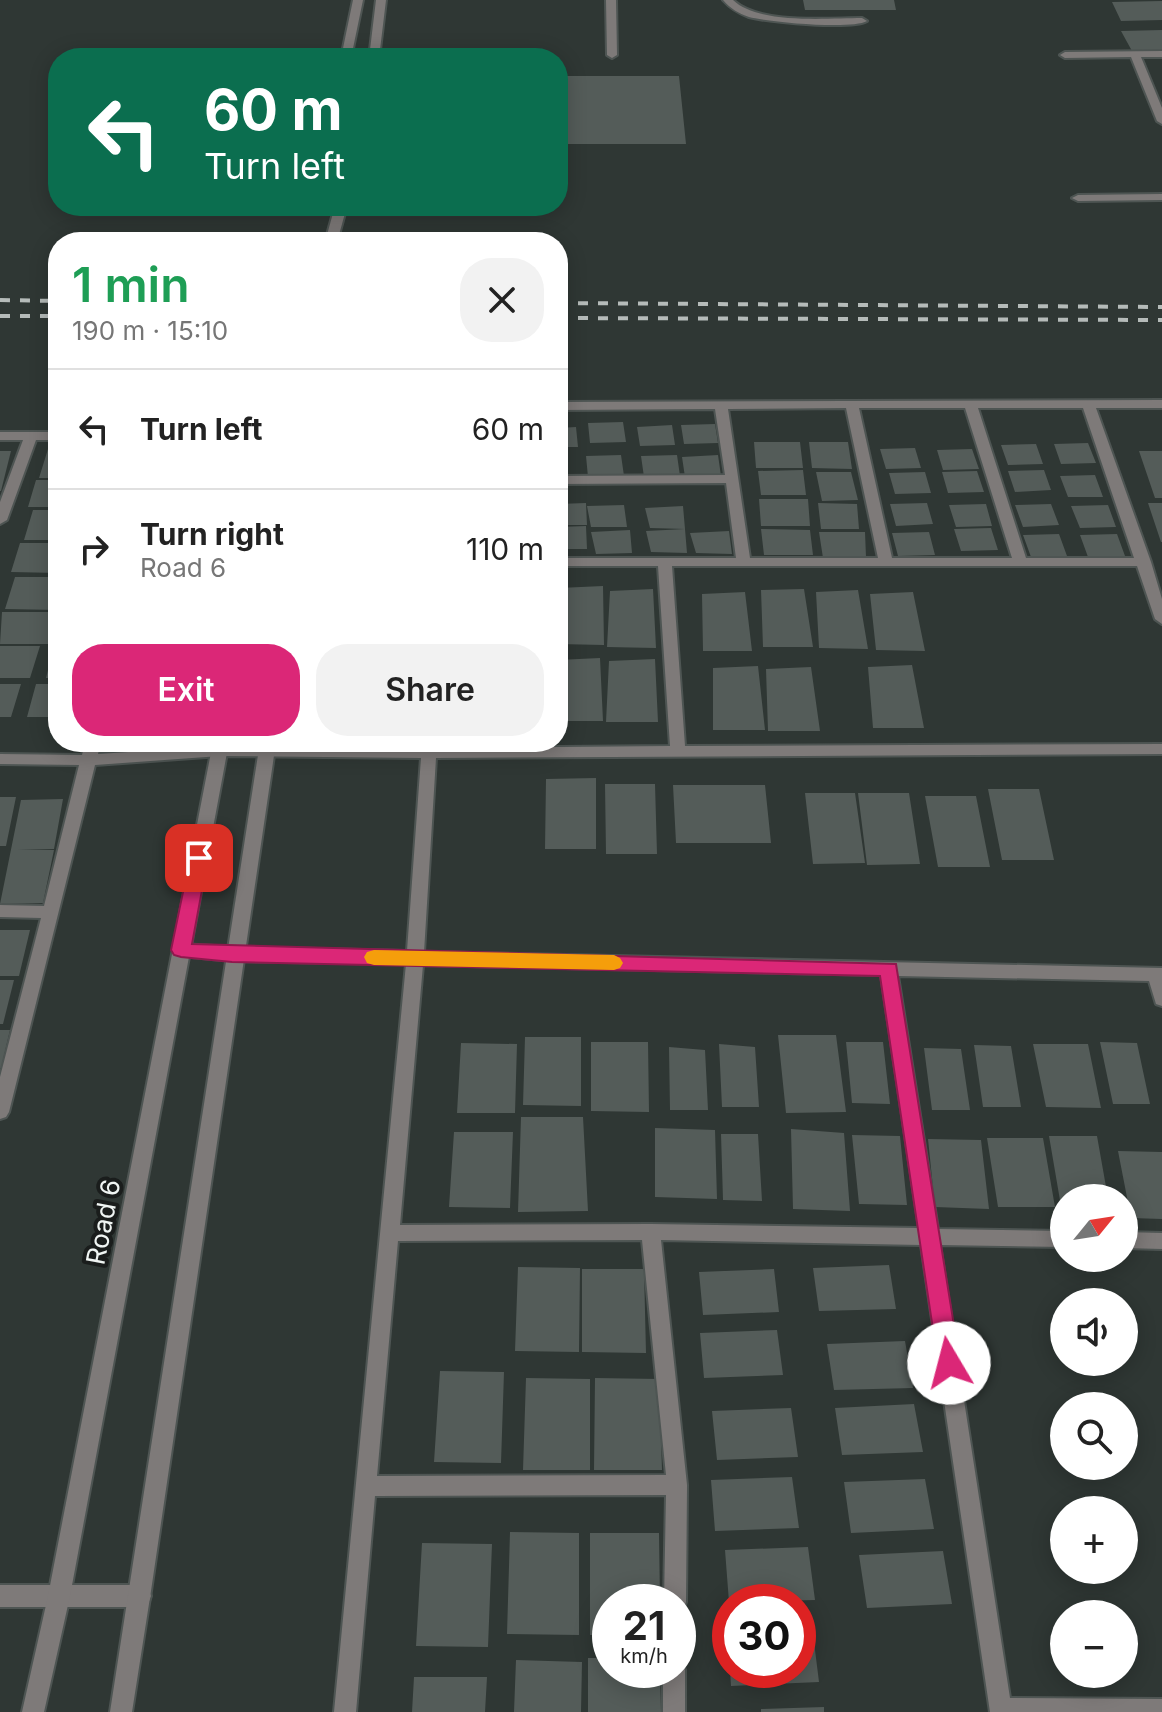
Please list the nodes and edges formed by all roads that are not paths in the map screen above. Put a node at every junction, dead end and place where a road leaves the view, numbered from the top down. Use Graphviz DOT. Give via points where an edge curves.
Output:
graph roads {
  1 [pos="358,0"];
  2 [pos="381,0"];
  3 [pos="611,0"];
  4 [pos="728,0"];
  5 [pos="862,21"];
  6 [pos="348,48"];
  7 [pos="375,48"];
  8 [pos="1135,54"];
  9 [pos="1162,54"];
  10 [pos="612,55"];
  11 [pos="1065,55"];
  12 [pos="1162,121"];
  13 [pos="1162,197"];
  14 [pos="1078,198"];
  15 [pos="1088,404"];
  16 [pos="1162,404"];
  17 [pos="721,405"];
  18 [pos="568,406"];
  19 [pos="852,406"];
  20 [pos="971,406"];
  21 [pos="0,436"];
  22 [pos="31,436"];
  23 [pos="48,436"];
  24 [pos="732,479"];
  25 [pos="568,480"];
  26 [pos="0,520"];
  27 [pos="1020,560"];
  28 [pos="886,561"];
  29 [pos="568,562"];
  30 [pos="665,562"];
  31 [pos="744,562"];
  32 [pos="1144,562"];
  33 [pos="1162,619"];
  34 [pos="568,749"];
  35 [pos="1162,749"];
  36 [pos="678,750"];
  37 [pos="90,752"];
  38 [pos="170,752"];
  39 [pos="220,752"];
  40 [pos="266,752"];
  41 [pos="430,752"];
  42 [pos="0,759"];
  43 [pos="88,760"];
  44 [pos="0,911"];
  45 [pos="50,912"];
  46 [pos="181,950"];
  47 [pos="232,954"];
  48 [pos="415,958"];
  49 [pos="889,969"];
  50 [pos="1159,975"];
  51 [pos="1162,999"];
  52 [pos="0,1112"];
  53 [pos="651,1232"];
  54 [pos="390,1233"];
  55 [pos="930,1237"];
  56 [pos="1050,1239"];
  57 [pos="1138,1240"];
  58 [pos="1162,1241"];
  59 [pos="677,1485"];
  60 [pos="366,1486"];
  61 [pos="675,1584"];
  62 [pos="0,1596"];
  63 [pos="59,1596"];
  64 [pos="140,1596"];
  65 [pos="674,1688"];
  66 [pos="1001,1710"];
  67 [pos="1162,1710"];
  68 [pos="33,1712"];
  69 [pos="121,1712"];
  70 [pos="345,1712"];
  71 [pos="674,1712"];
  1 -- 6 [label="street"];
  2 -- 7 [label="street"];
  3 -- 10 [label="street"];
  4 -- 5 [label="street" via="746,14"];
  8 -- 9 [label="street"];
  8 -- 11 [label="street"];
  8 -- 12 [label="street"];
  13 -- 14 [label="street"];
  15 -- 16 [label="street"];
  15 -- 20 [label="street"];
  15 -- 32 [label="street"];
  17 -- 18 [label="street"];
  17 -- 19 [label="street"];
  17 -- 24 [label="street"];
  19 -- 20 [label="street"];
  19 -- 28 [label="street"];
  20 -- 27 [label="street"];
  21 -- 22 [label="street"];
  22 -- 23 [label="street"];
  22 -- 26 [label="street"];
  24 -- 25 [label="street"];
  24 -- 31 [label="street"];
  27 -- 28 [label="street"];
  27 -- 32 [label="street"];
  28 -- 31 [label="street"];
  29 -- 30 [label="street"];
  30 -- 31 [label="street"];
  30 -- 36 [label="street"];
  32 -- 33 [label="street"];
  34 -- 36 [label="street"];
  35 -- 36 [label="street"];
  37 -- 43 [label="street"];
  38 -- 43 [label="street"];
  39 -- 46 [label="street, Road 6"];
  40 -- 47 [label="street"];
  41 -- 48 [label="street"];
  42 -- 43 [label="street"];
  43 -- 45 [label="street"];
  44 -- 45 [label="street"];
  45 -- 52 [label="street"];
  46 -- 47 [label="street"];
  46 -- 63 [label="street, Road 6"];
  47 -- 48 [label="street"];
  47 -- 64 [label="street"];
  48 -- 49 [label="street"];
  48 -- 54 [label="street"];
  49 -- 50 [label="street"];
  49 -- 55 [label="street"];
  50 -- 51 [label="street"];
  53 -- 54 [label="street"];
  53 -- 55 [label="street"];
  53 -- 59 [label="street"];
  54 -- 60 [label="street"];
  55 -- 56 [label="street"];
  55 -- 66 [label="street"];
  57 -- 58 [label="street"];
  59 -- 60 [label="street"];
  59 -- 61 [label="street"];
  60 -- 70 [label="street"];
  62 -- 63 [label="street"];
  63 -- 64 [label="street"];
  63 -- 68 [label="street, Road 6"];
  64 -- 69 [label="street"];
  65 -- 71 [label="street"];
  66 -- 67 [label="street"];
}
